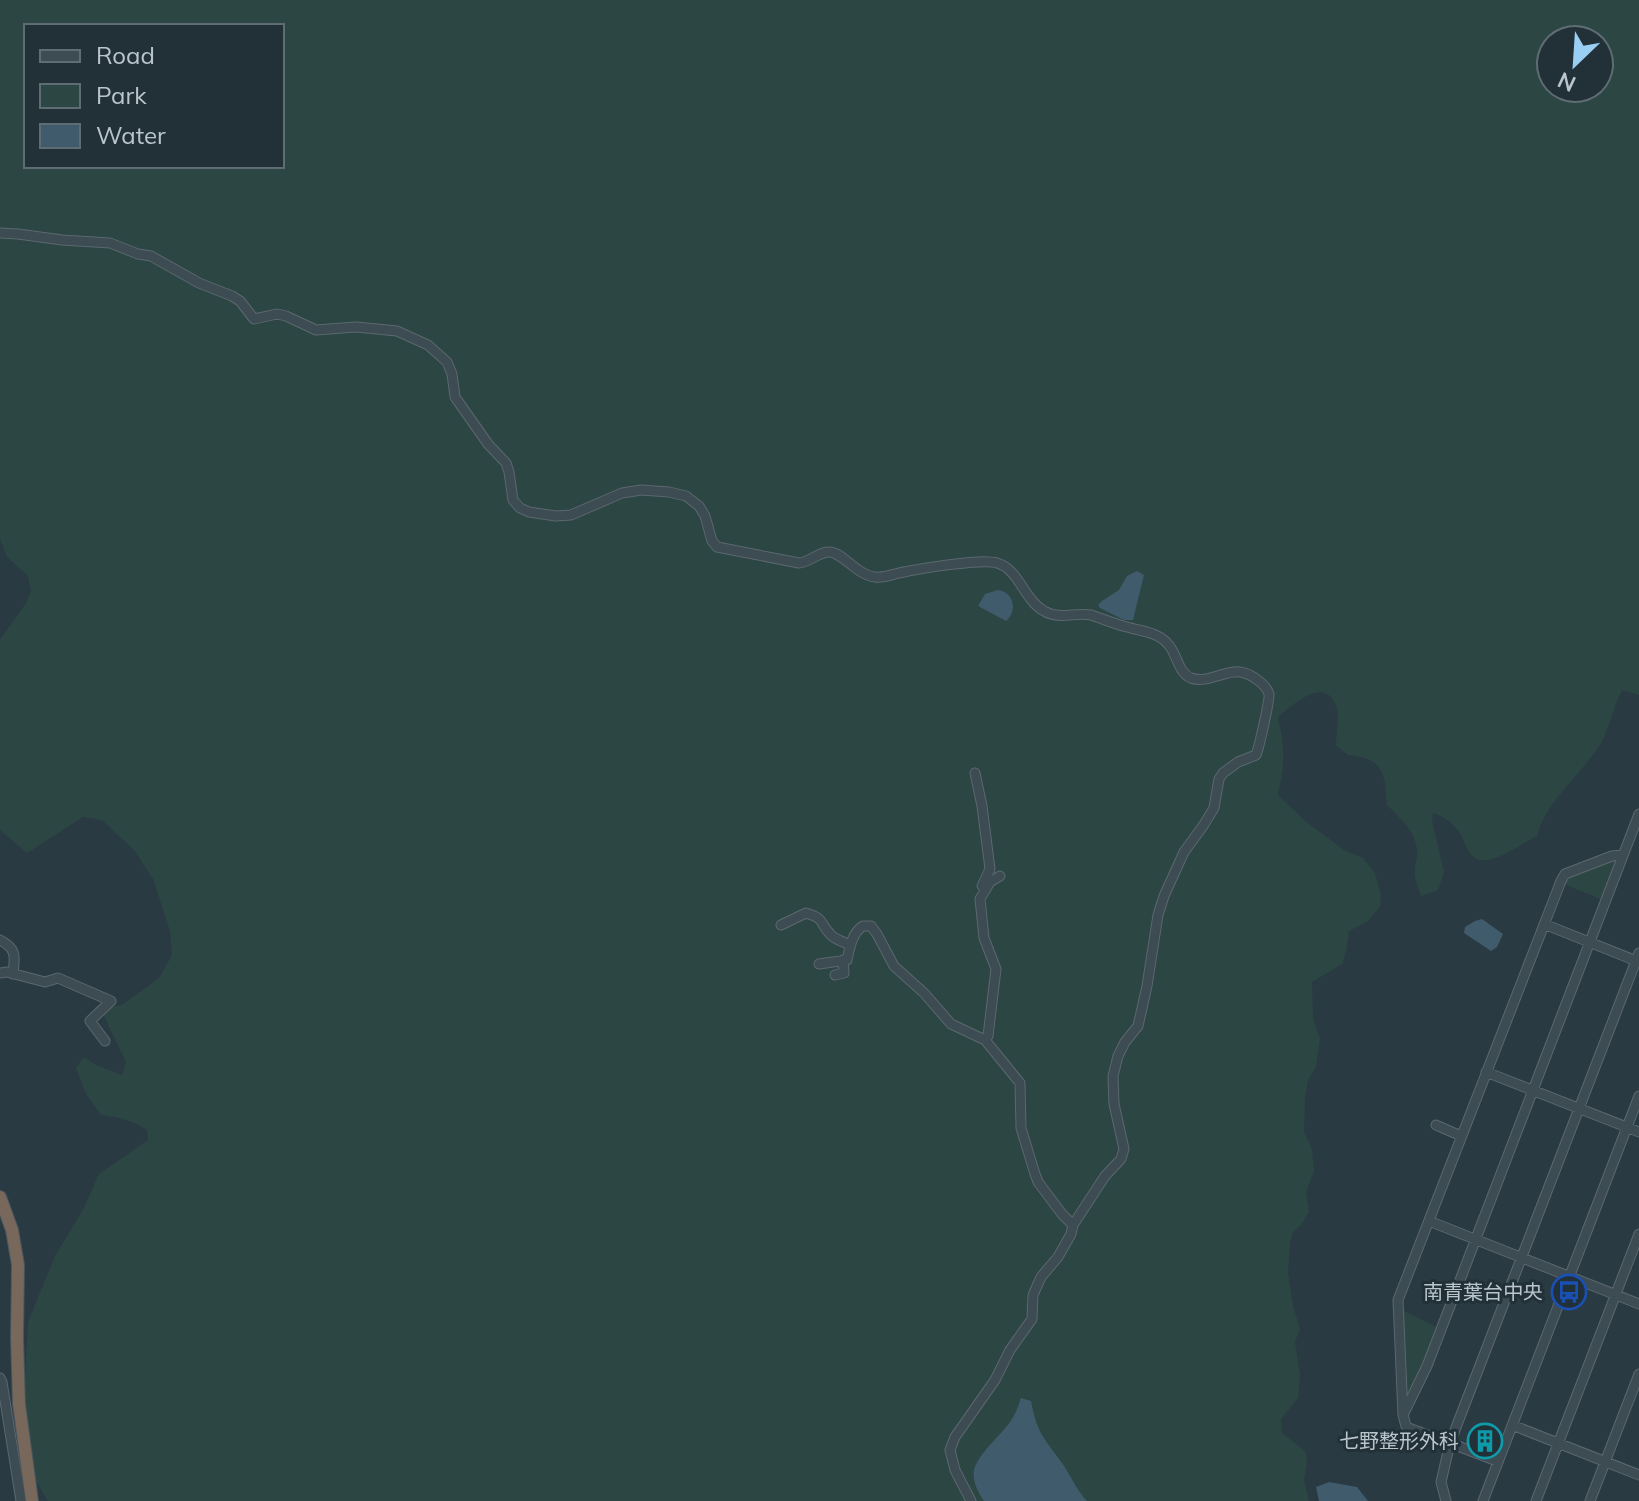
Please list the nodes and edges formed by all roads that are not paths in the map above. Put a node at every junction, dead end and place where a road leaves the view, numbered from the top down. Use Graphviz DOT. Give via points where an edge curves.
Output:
graph roads {
  1 [pos="0,233"];
  2 [pos="975,773"];
  3 [pos="1639,814"];
  4 [pos="1623,855"];
  5 [pos="1000,876"];
  6 [pos="980,899"];
  7 [pos="1544,924"];
  8 [pos="781,925"];
  9 [pos="0,940"];
  10 [pos="837,942"];
  11 [pos="1590,942"];
  12 [pos="850,946"];
  13 [pos="1638,958"];
  14 [pos="843,960"];
  15 [pos="819,964"];
  16 [pos="0,973"];
  17 [pos="18,975"];
  18 [pos="835,975"];
  19 [pos="30,990"];
  20 [pos="985,1040"];
  21 [pos="105,1041"];
  22 [pos="1486,1072"];
  23 [pos="1533,1091"];
  24 [pos="1639,1096"];
  25 [pos="1579,1109"];
  26 [pos="1436,1125"];
  27 [pos="1627,1127"];
  28 [pos="1639,1132"];
  29 [pos="1461,1136"];
  30 [pos="1108,1153"];
  31 [pos="1117,1162"];
  32 [pos="0,1197"];
  33 [pos="1062,1214"];
  34 [pos="1052,1221"];
  35 [pos="1429,1221"];
  36 [pos="1073,1225"];
  37 [pos="1639,1234"];
  38 [pos="1475,1240"];
  39 [pos="1522,1257"];
  40 [pos="1570,1276"];
  41 [pos="1616,1294"];
  42 [pos="1639,1304"];
  43 [pos="1639,1374"];
  44 [pos="0,1378"];
  45 [pos="1403,1415"];
  46 [pos="1512,1425"];
  47 [pos="1450,1443"];
  48 [pos="1558,1443"];
  49 [pos="1497,1461"];
  50 [pos="1605,1462"];
  51 [pos="1639,1475"];
  52 [pos="21,1501"];
  53 [pos="32,1501"];
  54 [pos="971,1501"];
  55 [pos="1446,1501"];
  56 [pos="1483,1501"];
  57 [pos="1536,1501"];
  58 [pos="1590,1501"];
  1 -- 31 [label="street" via="110,243 151,256 232,296 254,319 277,314 316,330 397,331 428,345 447,362 455,397 506,463 513,500 529,512 571,515 622,493 655,490 693,500 705,516 712,541 725,549 799,563 831,552 875,577 994,562 1007,567 1041,610 1058,617 1091,615 1166,641 1193,679 1239,671 1258,681 1270,699 1256,755 1219,779 1214,808 1184,852 1158,915 1138,1026 1118,1056 1113,1076 1124,1149"];
  2 -- 6 [label="street" via="990,869"];
  3 -- 4 [label="street"];
  4 -- 7 [label="street" via="1565,874"];
  4 -- 11 [label="street"];
  5 -- 6 [label="street"];
  6 -- 20 [label="street" via="984,938 996,969"];
  7 -- 11 [label="street"];
  7 -- 22 [label="street"];
  8 -- 12 [label="street" via="809,913"];
  9 -- 17 [label="street" via="10,945"];
  10 -- 12 [label="street"];
  11 -- 13 [label="street"];
  11 -- 23 [label="street"];
  12 -- 14 [label="street"];
  12 -- 20 [label="street" via="858,929 871,926 894,966 951,1024"];
  13 -- 25 [label="street"];
  14 -- 15 [label="street"];
  14 -- 18 [label="street" via="844,973"];
  16 -- 17 [label="street"];
  17 -- 19 [label="street"];
  17 -- 21 [label="street" via="45,982 66,980 111,1001 90,1021"];
  20 -- 33 [label="street" via="1020,1083 1021,1128 1035,1174"];
  22 -- 23 [label="street"];
  22 -- 29 [label="street"];
  23 -- 25 [label="street"];
  23 -- 38 [label="street"];
  24 -- 27 [label="street"];
  25 -- 27 [label="street"];
  25 -- 39 [label="street"];
  26 -- 29 [label="street"];
  27 -- 28 [label="street"];
  27 -- 40 [label="street"];
  29 -- 35 [label="street"];
  30 -- 31 [label="street"];
  31 -- 36 [label="street"];
  32 -- 53 [label="highway" via="18,1265 19,1404"];
  33 -- 34 [label="street"];
  33 -- 36 [label="street"];
  35 -- 38 [label="street"];
  35 -- 45 [label="street" via="1398,1300"];
  36 -- 54 [label="street" via="1033,1295 1032,1319 950,1450"];
  37 -- 41 [label="street"];
  38 -- 39 [label="street"];
  38 -- 45 [label="street"];
  39 -- 40 [label="street"];
  39 -- 47 [label="street"];
  40 -- 41 [label="street"];
  40 -- 46 [label="street"];
  41 -- 42 [label="street"];
  41 -- 48 [label="street"];
  43 -- 50 [label="street"];
  44 -- 52 [label="street"];
  45 -- 47 [label="street" via="1411,1429"];
  46 -- 48 [label="street"];
  46 -- 49 [label="street"];
  47 -- 49 [label="street"];
  47 -- 55 [label="street" via="1441,1482"];
  48 -- 50 [label="street"];
  48 -- 57 [label="street"];
  49 -- 56 [label="street"];
  50 -- 51 [label="street"];
  50 -- 58 [label="street"];
}
